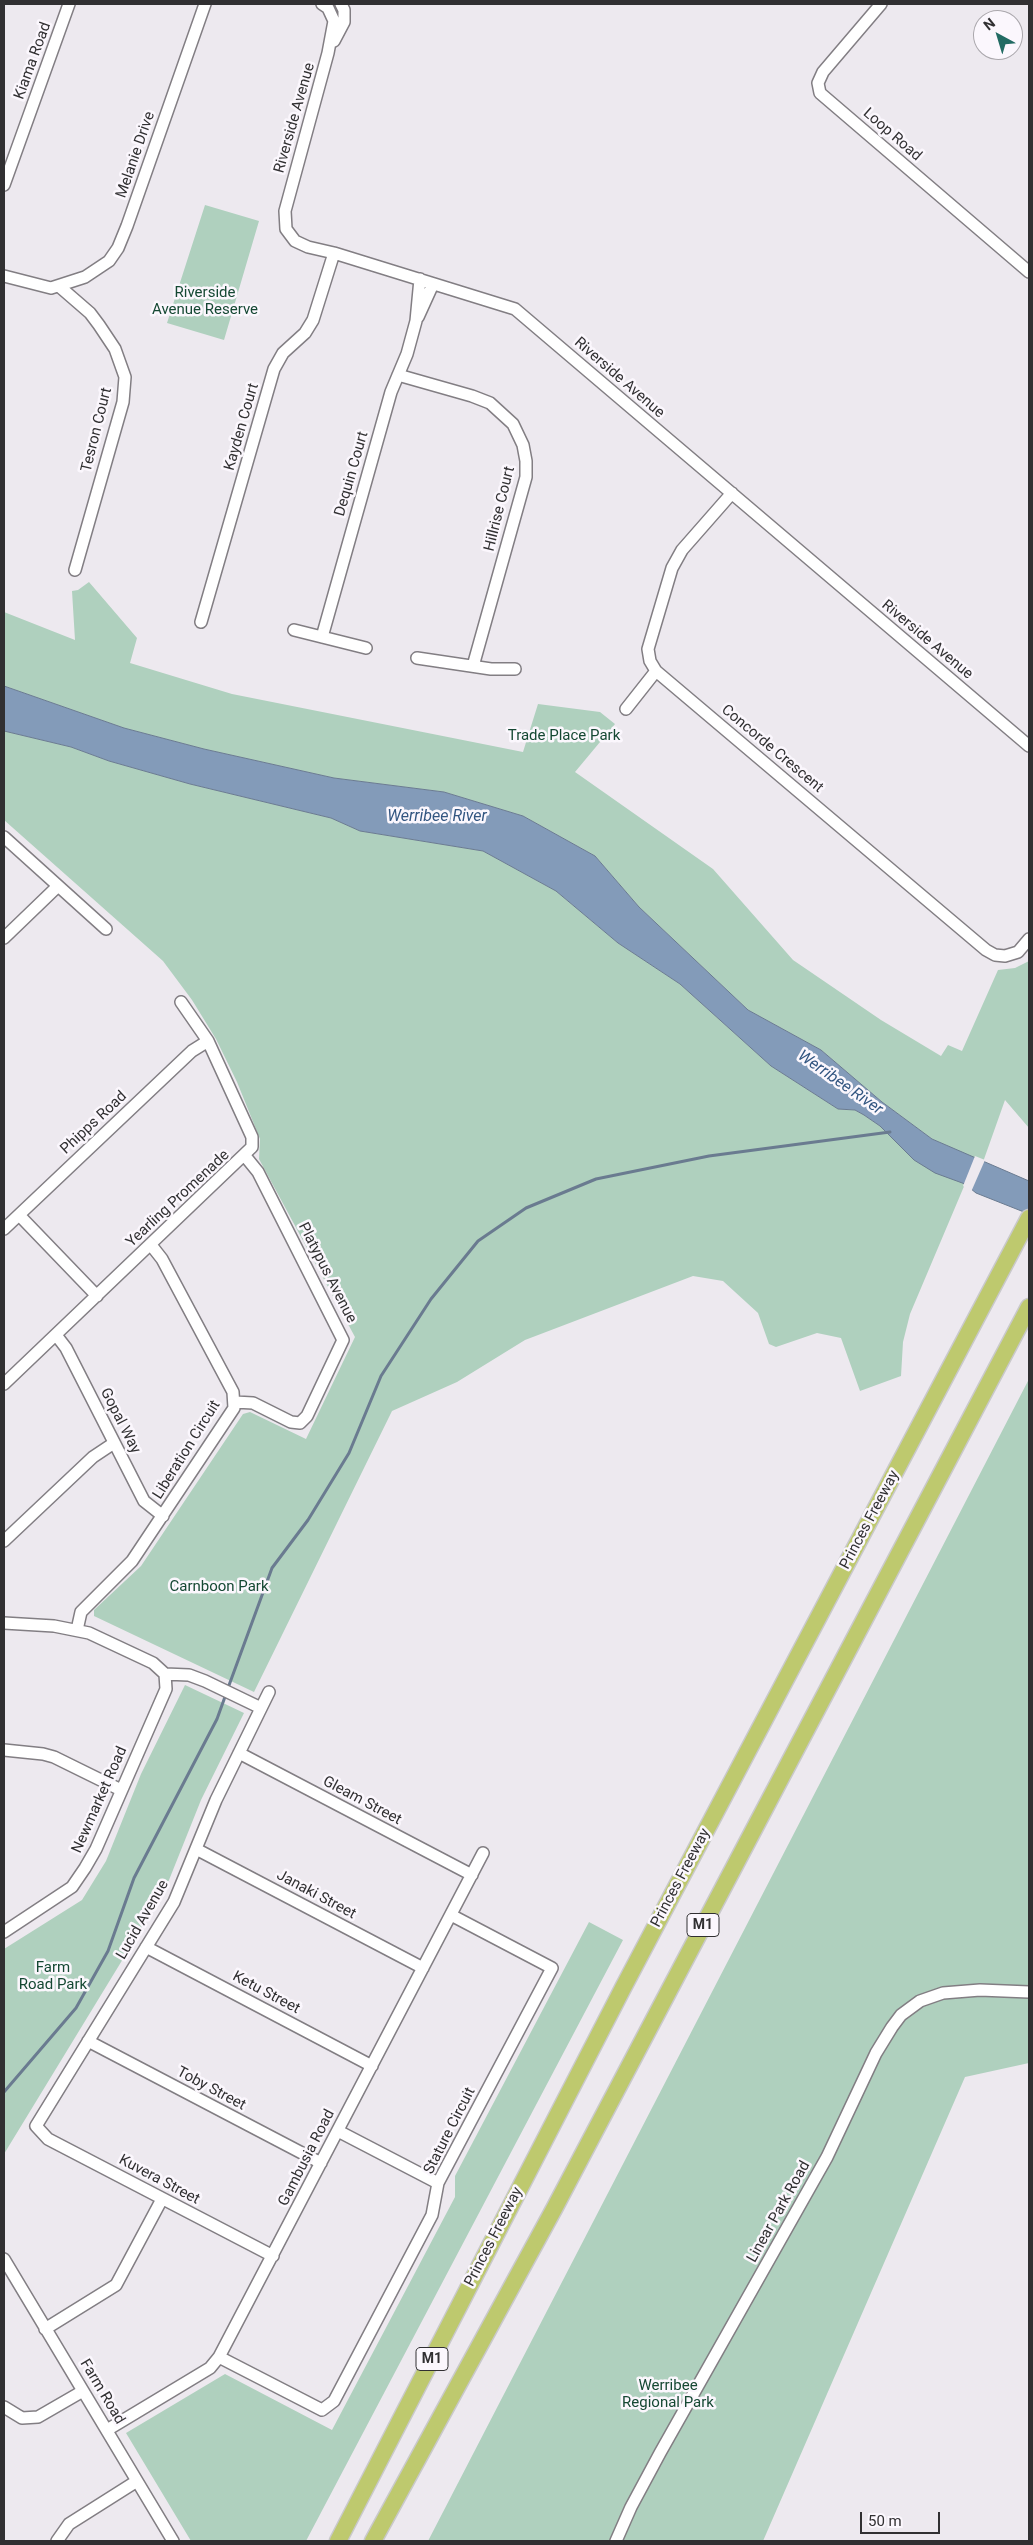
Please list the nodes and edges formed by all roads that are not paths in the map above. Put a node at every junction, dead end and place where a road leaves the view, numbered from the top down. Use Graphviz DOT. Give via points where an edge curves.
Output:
graph roads {
  1 [pos="69,4"];
  2 [pos="205,4"];
  3 [pos="322,4"];
  4 [pos="341,4"];
  5 [pos="881,4"];
  6 [pos="328,53"];
  7 [pos="4,185"];
  8 [pos="334,254"];
  9 [pos="1029,272"];
  10 [pos="4,276"];
  11 [pos="420,279"];
  12 [pos="433,284"];
  13 [pos="60,287"];
  14 [pos="416,321"];
  15 [pos="398,375"];
  16 [pos="732,493"];
  17 [pos="75,570"];
  18 [pos="201,622"];
  19 [pos="294,630"];
  20 [pos="322,637"];
  21 [pos="366,648"];
  22 [pos="417,658"];
  23 [pos="473,666"];
  24 [pos="514,669"];
  25 [pos="656,671"];
  26 [pos="626,709"];
  27 [pos="1029,746"];
  28 [pos="4,837"];
  29 [pos="58,886"];
  30 [pos="106,929"];
  31 [pos="4,938"];
  32 [pos="1029,940"];
  33 [pos="181,1002"];
  34 [pos="208,1042"];
  35 [pos="245,1156"];
  36 [pos="19,1215"];
  37 [pos="1029,1218"];
  38 [pos="4,1229"];
  39 [pos="151,1245"];
  40 [pos="97,1296"];
  41 [pos="1029,1307"];
  42 [pos="56,1335"];
  43 [pos="4,1384"];
  44 [pos="234,1402"];
  45 [pos="114,1443"];
  46 [pos="163,1516"];
  47 [pos="4,1541"];
  48 [pos="4,1623"];
  49 [pos="77,1630"];
  50 [pos="165,1674"];
  51 [pos="269,1692"];
  52 [pos="261,1708"];
  53 [pos="4,1750"];
  54 [pos="239,1753"];
  55 [pos="121,1790"];
  56 [pos="196,1849"];
  57 [pos="483,1853"];
  58 [pos="472,1875"];
  59 [pos="451,1915"];
  60 [pos="4,1932"];
  61 [pos="146,1947"];
  62 [pos="423,1968"];
  63 [pos="1029,1992"];
  64 [pos="88,2041"];
  65 [pos="372,2066"];
  66 [pos="36,2126"];
  67 [pos="338,2131"];
  68 [pos="321,2163"];
  69 [pos="438,2183"];
  70 [pos="162,2199"];
  71 [pos="273,2256"];
  72 [pos="4,2259"];
  73 [pos="45,2329"];
  74 [pos="219,2357"];
  75 [pos="83,2391"];
  76 [pos="4,2407"];
  77 [pos="107,2430"];
  78 [pos="137,2481"];
  79 [pos="56,2541"];
  80 [pos="173,2541"];
  81 [pos="338,2541"];
  82 [pos="373,2541"];
  83 [pos="616,2541"];
  1 -- 7 [label="street, Kiama Road"];
  2 -- 13 [label="street, Melanie Drive" via="118,248 98,270"];
  3 -- 6 [label="street, Riverside Avenue" via="328,8 334,21"];
  4 -- 6 [label="street, Riverside Avenue" via="344,22"];
  5 -- 9 [label="street, Loop Road" via="823,72 818,83 820,93"];
  6 -- 8 [label="street, Riverside Avenue" via="285,210 286,229 295,241"];
  8 -- 11 [label="street, Riverside Avenue"];
  8 -- 18 [label="street, Kayden Court" via="313,320 305,333 283,353 274,369"];
  10 -- 13 [label="street" via="51,288"];
  11 -- 12 [label="street, Riverside Avenue"];
  11 -- 14 [label="street, Dequin Court"];
  12 -- 14 [label="street, Dequin Court"];
  12 -- 16 [label="street, Riverside Avenue" via="515,309"];
  13 -- 17 [label="street, Tesron Court" via="99,324 115,349 125,377 123,402"];
  14 -- 15 [label="street, Dequin Court"];
  15 -- 20 [label="street, Dequin Court"];
  15 -- 23 [label="street, Hillrise Court" via="490,403 513,424 523,445 526,477"];
  16 -- 25 [label="street" via="682,550 672,568 648,649"];
  16 -- 27 [label="street, Riverside Avenue"];
  19 -- 20 [label="street"];
  20 -- 21 [label="street"];
  22 -- 23 [label="street"];
  23 -- 24 [label="street"];
  25 -- 26 [label="street"];
  25 -- 32 [label="street, Concorde Crescent" via="986,950 1006,956 1018,952"];
  28 -- 29 [label="street"];
  29 -- 30 [label="street"];
  29 -- 31 [label="street"];
  33 -- 34 [label="street, Yearling Promenade"];
  34 -- 35 [label="street, Yearling Promenade" via="252,1136 252,1147"];
  34 -- 36 [label="street, Phipps Road" via="192,1051"];
  35 -- 39 [label="street, Yearling Promenade"];
  35 -- 44 [label="street, Platypus Avenue" via="258,1172 343,1340 307,1416 300,1423 291,1422 253,1403"];
  36 -- 38 [label="street, Phipps Road"];
  36 -- 40 [label="street"];
  37 -- 81 [label="highway, Princes Freeway / M1" via="624,1986"];
  39 -- 40 [label="street, Yearling Promenade"];
  39 -- 44 [label="street, Liberation Circuit" via="162,1259 233,1392"];
  40 -- 42 [label="street, Yearling Promenade"];
  41 -- 82 [label="highway, M1" via="554,2208"];
  42 -- 43 [label="street, Yearling Promenade"];
  42 -- 45 [label="street, Gopal Way" via="66,1348"];
  44 -- 46 [label="street, Liberation Circuit" via="230,1416"];
  45 -- 46 [label="street, Gopal Way" via="144,1501"];
  45 -- 47 [label="street" via="93,1457"];
  46 -- 49 [label="street, Liberation Circuit" via="132,1561 86,1605"];
  48 -- 49 [label="street"];
  49 -- 50 [label="street" via="153,1663"];
  50 -- 52 [label="street" via="189,1675"];
  50 -- 55 [label="street, Newmarket Road" via="166,1689"];
  51 -- 52 [label="street, Lucid Avenue"];
  52 -- 54 [label="street, Lucid Avenue"];
  53 -- 55 [label="street" via="54,1757"];
  54 -- 56 [label="street, Lucid Avenue"];
  54 -- 58 [label="street, Gleam Street"];
  55 -- 60 [label="street, Newmarket Road" via="96,1849 72,1887"];
  56 -- 61 [label="street, Lucid Avenue" via="174,1902"];
  56 -- 62 [label="street, Janaki Street"];
  57 -- 58 [label="street, Gambusia Road"];
  58 -- 59 [label="street, Gambusia Road"];
  59 -- 62 [label="street, Gambusia Road"];
  59 -- 69 [label="street, Stature Circuit" via="552,1968"];
  61 -- 64 [label="street, Lucid Avenue"];
  61 -- 65 [label="street, Ketu Street"];
  62 -- 65 [label="street, Gambusia Road"];
  63 -- 83 [label="street, Linear Park Road" via="980,1990 943,1993 920,2001 901,2015 876,2053 827,2157 630,2507"];
  64 -- 66 [label="street, Lucid Avenue"];
  64 -- 68 [label="street, Toby Street"];
  65 -- 67 [label="street, Gambusia Road"];
  66 -- 70 [label="street, Kuvera Street" via="48,2139"];
  67 -- 68 [label="street, Gambusia Road"];
  67 -- 69 [label="street"];
  68 -- 71 [label="street, Gambusia Road"];
  69 -- 74 [label="street, Stature Circuit" via="432,2215 334,2401 322,2410"];
  70 -- 71 [label="street, Kuvera Street"];
  70 -- 73 [label="street" via="116,2286"];
  71 -- 74 [label="street, Gambusia Road"];
  72 -- 73 [label="street, Farm Road"];
  73 -- 75 [label="street, Farm Road"];
  74 -- 77 [label="street, Gambusia Road" via="210,2368"];
  75 -- 76 [label="street" via="38,2417 22,2418"];
  75 -- 77 [label="street, Farm Road"];
  77 -- 78 [label="street, Farm Road"];
  78 -- 79 [label="street" via="69,2524"];
  78 -- 80 [label="street, Farm Road"];
}
